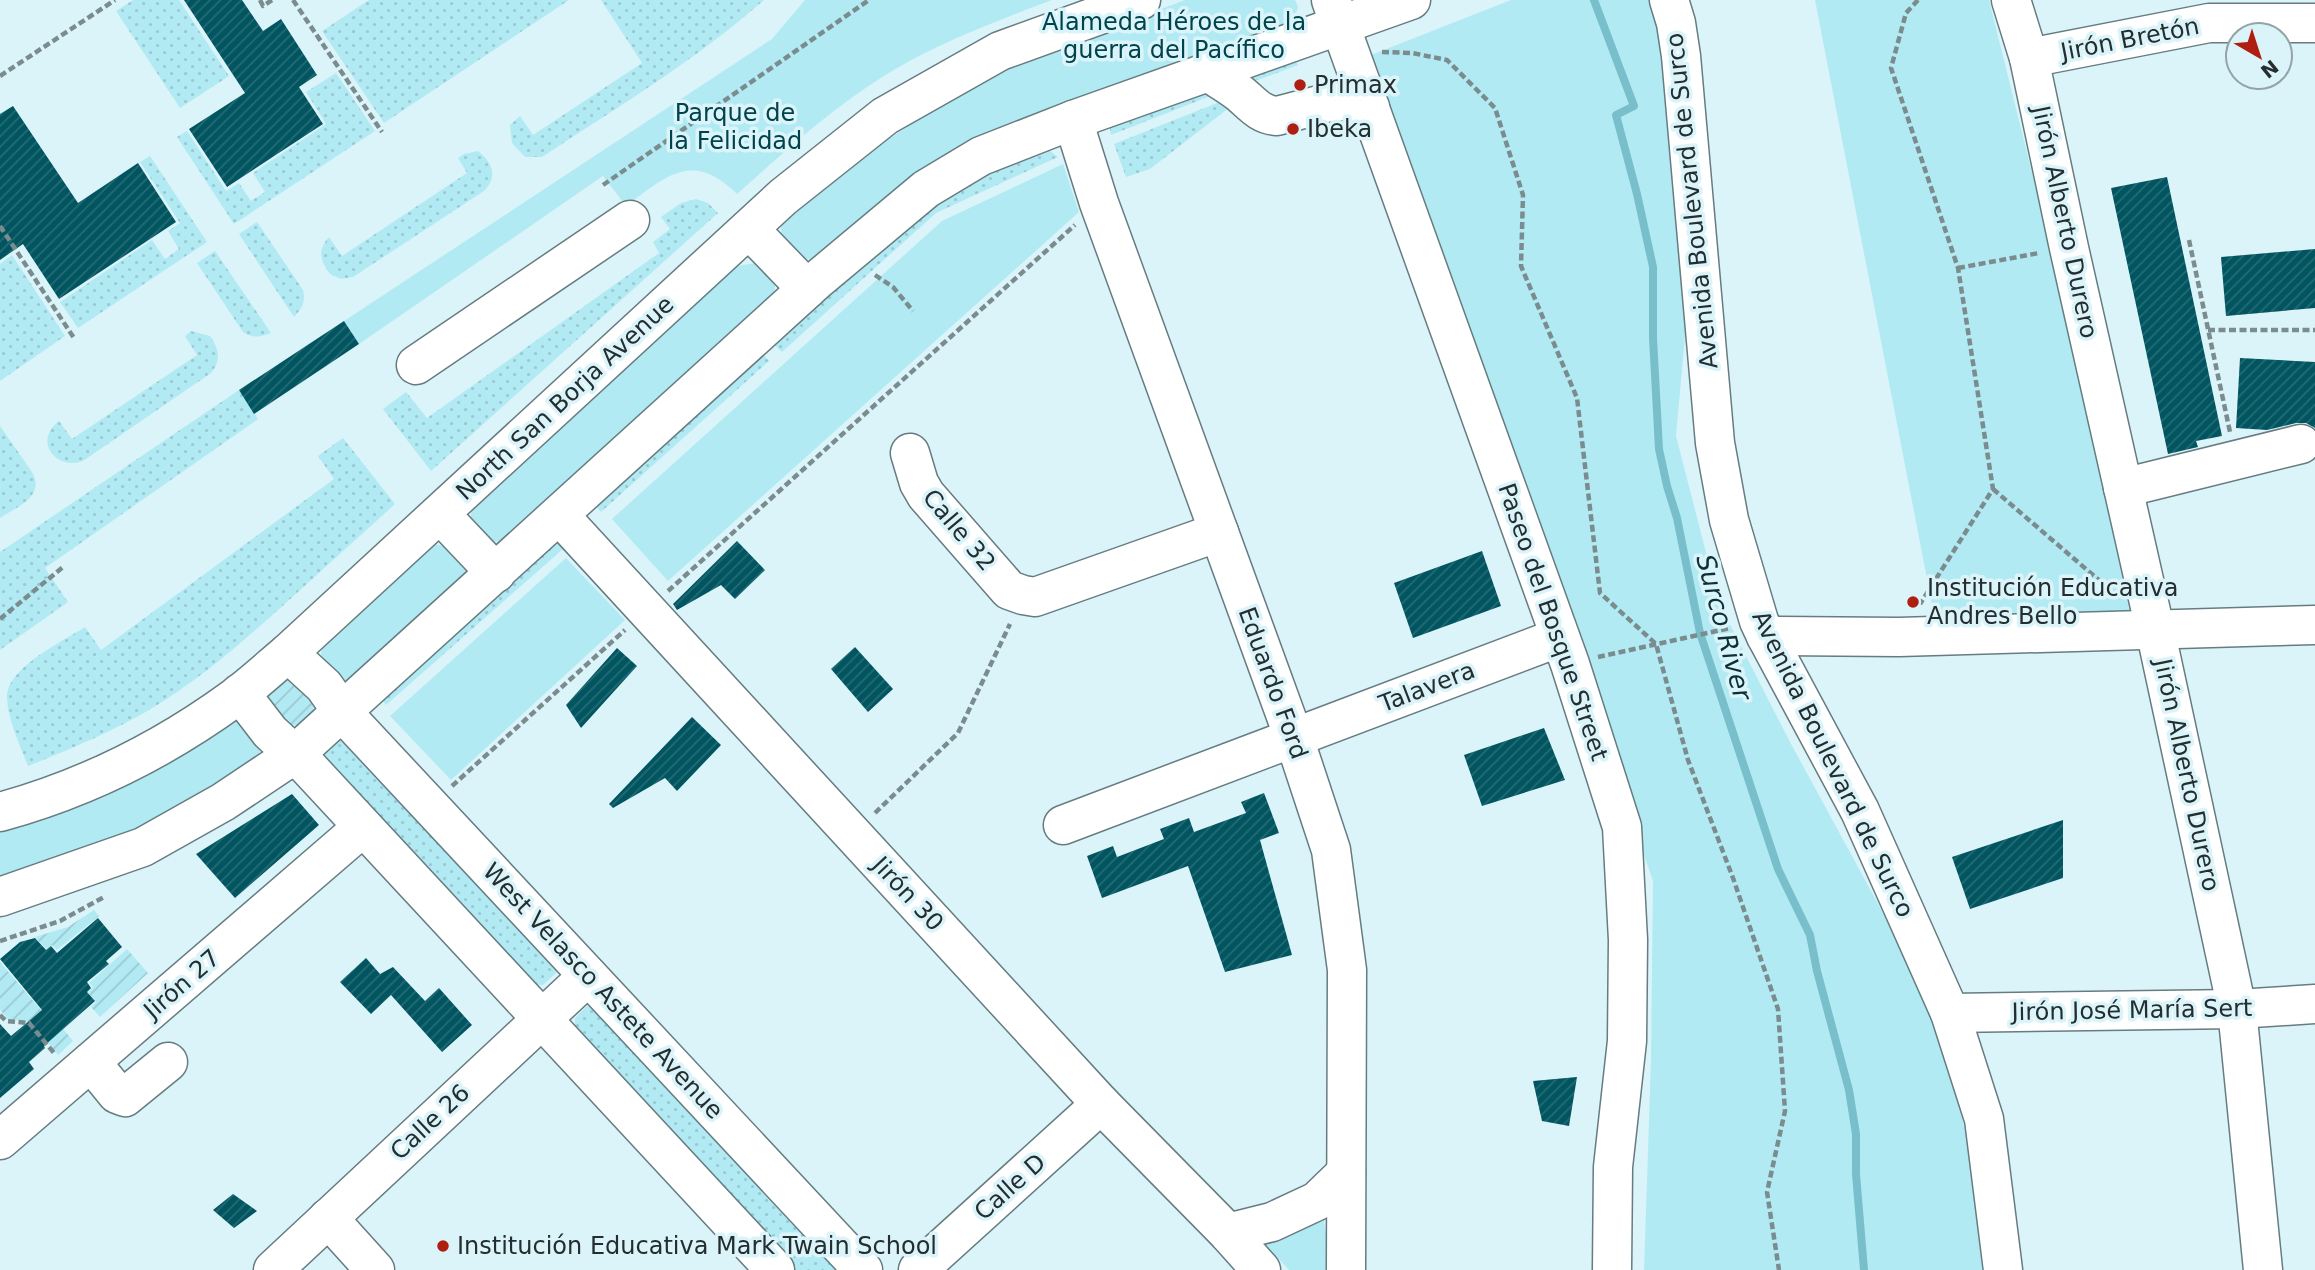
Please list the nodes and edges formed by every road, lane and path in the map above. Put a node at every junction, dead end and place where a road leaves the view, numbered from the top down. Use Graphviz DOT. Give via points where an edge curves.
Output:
graph roads {
  1 [pos="115,0"];
  2 [pos="260,0"];
  3 [pos="272,0"];
  4 [pos="293,0"];
  5 [pos="869,0"];
  6 [pos="1141,0"];
  7 [pos="1411,0"];
  8 [pos="1668,0"];
  9 [pos="1918,0"];
  10 [pos="2011,0"];
  11 [pos="2315,23"];
  12 [pos="1340,25"];
  13 [pos="2029,58"];
  14 [pos="1208,72"];
  15 [pos="0,76"];
  16 [pos="1370,107"];
  17 [pos="1073,120"];
  18 [pos="382,132"];
  19 [pos="603,185"];
  20 [pos="630,220"];
  21 [pos="1078,221"];
  22 [pos="0,226"];
  23 [pos="749,229"];
  24 [pos="2189,240"];
  25 [pos="2069,248"];
  26 [pos="1958,268"];
  27 [pos="875,275"];
  28 [pos="807,289"];
  29 [pos="913,311"];
  30 [pos="2208,330"];
  31 [pos="2315,330"];
  32 [pos="74,338"];
  33 [pos="416,365"];
  34 [pos="2301,444"];
  35 [pos="910,453"];
  36 [pos="2236,460"];
  37 [pos="2123,488"];
  38 [pos="1993,489"];
  39 [pos="440,514"];
  40 [pos="559,515"];
  41 [pos="1219,532"];
  42 [pos="63,567"];
  43 [pos="496,573"];
  44 [pos="1019,604"];
  45 [pos="648,610"];
  46 [pos="0,620"];
  47 [pos="2315,625"];
  48 [pos="2155,629"];
  49 [pos="1710,632"];
  50 [pos="1766,636"];
  51 [pos="1899,637"];
  52 [pos="1656,644"];
  53 [pos="1565,650"];
  54 [pos="288,653"];
  55 [pos="240,693"];
  56 [pos="343,713"];
  57 [pos="1294,737"];
  58 [pos="301,760"];
  59 [pos="451,787"];
  60 [pos="0,812"];
  61 [pos="871,817"];
  62 [pos="1063,825"];
  63 [pos="363,827"];
  64 [pos="0,897"];
  65 [pos="0,915"];
  66 [pos="588,975"];
  67 [pos="2315,1004"];
  68 [pos="2237,1009"];
  69 [pos="1950,1013"];
  70 [pos="0,1015"];
  71 [pos="541,1018"];
  72 [pos="54,1053"];
  73 [pos="91,1062"];
  74 [pos="168,1062"];
  75 [pos="1101,1104"];
  76 [pos="0,1140"];
  77 [pos="1346,1173"];
  78 [pos="328,1218"];
  79 [pos="1228,1233"];
  80 [pos="273,1270"];
  81 [pos="375,1270"];
  82 [pos="775,1270"];
  83 [pos="863,1270"];
  84 [pos="918,1270"];
  85 [pos="1261,1270"];
  86 [pos="1346,1270"];
  87 [pos="1612,1270"];
  88 [pos="1779,1270"];
  89 [pos="2003,1270"];
  90 [pos="2263,1270"];
  1 -- 15 [label="path"];
  2 -- 3 [label="path" via="263,6"];
  4 -- 18 [label="path"];
  5 -- 19 [label="path"];
  6 -- 23 [label="street, North San Borja Avenue" via="1000,51 885,116"];
  7 -- 12 [label="street"];
  8 -- 50 [label="street, Avenida Boulevard de Surco" via="1682,56 1715,443 1729,520"];
  9 -- 26 [label="path" via="1906,13 1891,68"];
  10 -- 13 [label="street, Jirón Alberto Durero"];
  11 -- 13 [label="street, Jirón Bretón" via="2209,23"];
  12 -- 14 [label="street"];
  12 -- 16 [label="street, Paseo del Bosque Street"];
  12 -- 52 [label="path" via="1412,53 1447,60 1494,108 1523,195 1521,266 1577,398 1600,593"];
  13 -- 25 [label="street, Jirón Alberto Durero"];
  14 -- 16 [label="street" via="1268,116 1329,102"];
  14 -- 17 [label="street"];
  16 -- 53 [label="street, Paseo del Bosque Street"];
  17 -- 28 [label="street" via="981,156 926,188"];
  17 -- 41 [label="street, Eduardo Ford"];
  20 -- 33 [label="street"];
  21 -- 45 [label="path"];
  22 -- 32 [label="path"];
  23 -- 28 [label="street"];
  23 -- 39 [label="street, North San Borja Avenue"];
  24 -- 30 [label="path"];
  25 -- 26 [label="path"];
  25 -- 37 [label="street, Jirón Alberto Durero"];
  26 -- 38 [label="path"];
  27 -- 29 [label="path" via="894,287"];
  28 -- 40 [label="street"];
  30 -- 31 [label="path"];
  30 -- 36 [label="path"];
  34 -- 36 [label="street"];
  35 -- 44 [label="street, Calle 32" via="926,495"];
  36 -- 37 [label="street"];
  37 -- 48 [label="street, Jirón Alberto Durero"];
  38 -- 48 [label="path"];
  38 -- 51 [label="path"];
  39 -- 43 [label="street"];
  39 -- 54 [label="street, North San Borja Avenue"];
  40 -- 43 [label="street"];
  40 -- 45 [label="street, Jirón 30"];
  41 -- 44 [label="street"];
  41 -- 57 [label="street, Eduardo Ford"];
  42 -- 46 [label="path"];
  43 -- 56 [label="street"];
  44 -- 61 [label="path" via="958,733"];
  45 -- 59 [label="path"];
  45 -- 75 [label="street, Jirón 30"];
  47 -- 48 [label="street"];
  48 -- 51 [label="street"];
  48 -- 68 [label="street, Jirón Alberto Durero"];
  49 -- 52 [label="path"];
  50 -- 51 [label="street"];
  50 -- 69 [label="street, Avenida Boulevard de Surco" via="1860,811"];
  52 -- 53 [label="path"];
  52 -- 88 [label="path" via="1688,760 1778,1009 1785,1111 1767,1192"];
  53 -- 57 [label="street, Talavera"];
  53 -- 87 [label="street, Paseo del Bosque Street" via="1622,827 1627,1041 1613,1167"];
  54 -- 55 [label="street, North San Borja Avenue"];
  54 -- 56 [label="street, West Velasco Astete Avenue" via="324,686"];
  55 -- 58 [label="street" via="270,732"];
  55 -- 60 [label="street, North San Borja Avenue" via="172,740 100,776"];
  56 -- 58 [label="street"];
  56 -- 66 [label="street, West Velasco Astete Avenue"];
  57 -- 62 [label="street, Talavera"];
  57 -- 77 [label="street, Eduardo Ford" via="1331,850 1347,970"];
  58 -- 63 [label="street"];
  58 -- 64 [label="street" via="143,847"];
  58 -- 65 [label="street" via="254,804 197,840 60,902"];
  63 -- 71 [label="street"];
  63 -- 73 [label="street, Jirón 27"];
  66 -- 71 [label="street, Calle 26"];
  66 -- 83 [label="street, West Velasco Astete Avenue"];
  67 -- 68 [label="street, Jirón José María Sert"];
  68 -- 69 [label="street, Jirón José María Sert"];
  68 -- 90 [label="street, Jirón Alberto Durero"];
  69 -- 89 [label="street, Avenida Boulevard de Surco" via="1984,1119"];
  70 -- 72 [label="path" via="6,1021 29,1023"];
  71 -- 78 [label="street, Calle 26"];
  71 -- 82 [label="street"];
  73 -- 74 [label="street" via="117,1094 125,1097"];
  73 -- 76 [label="street, Jirón 27"];
  75 -- 79 [label="street, Jirón 30"];
  75 -- 84 [label="street, Calle D"];
  77 -- 79 [label="street" via="1317,1201 1272,1223"];
  77 -- 86 [label="street, Eduardo Ford"];
  78 -- 80 [label="street, Calle 26"];
  78 -- 81 [label="street"];
  79 -- 85 [label="street, Jirón 30"];
}
